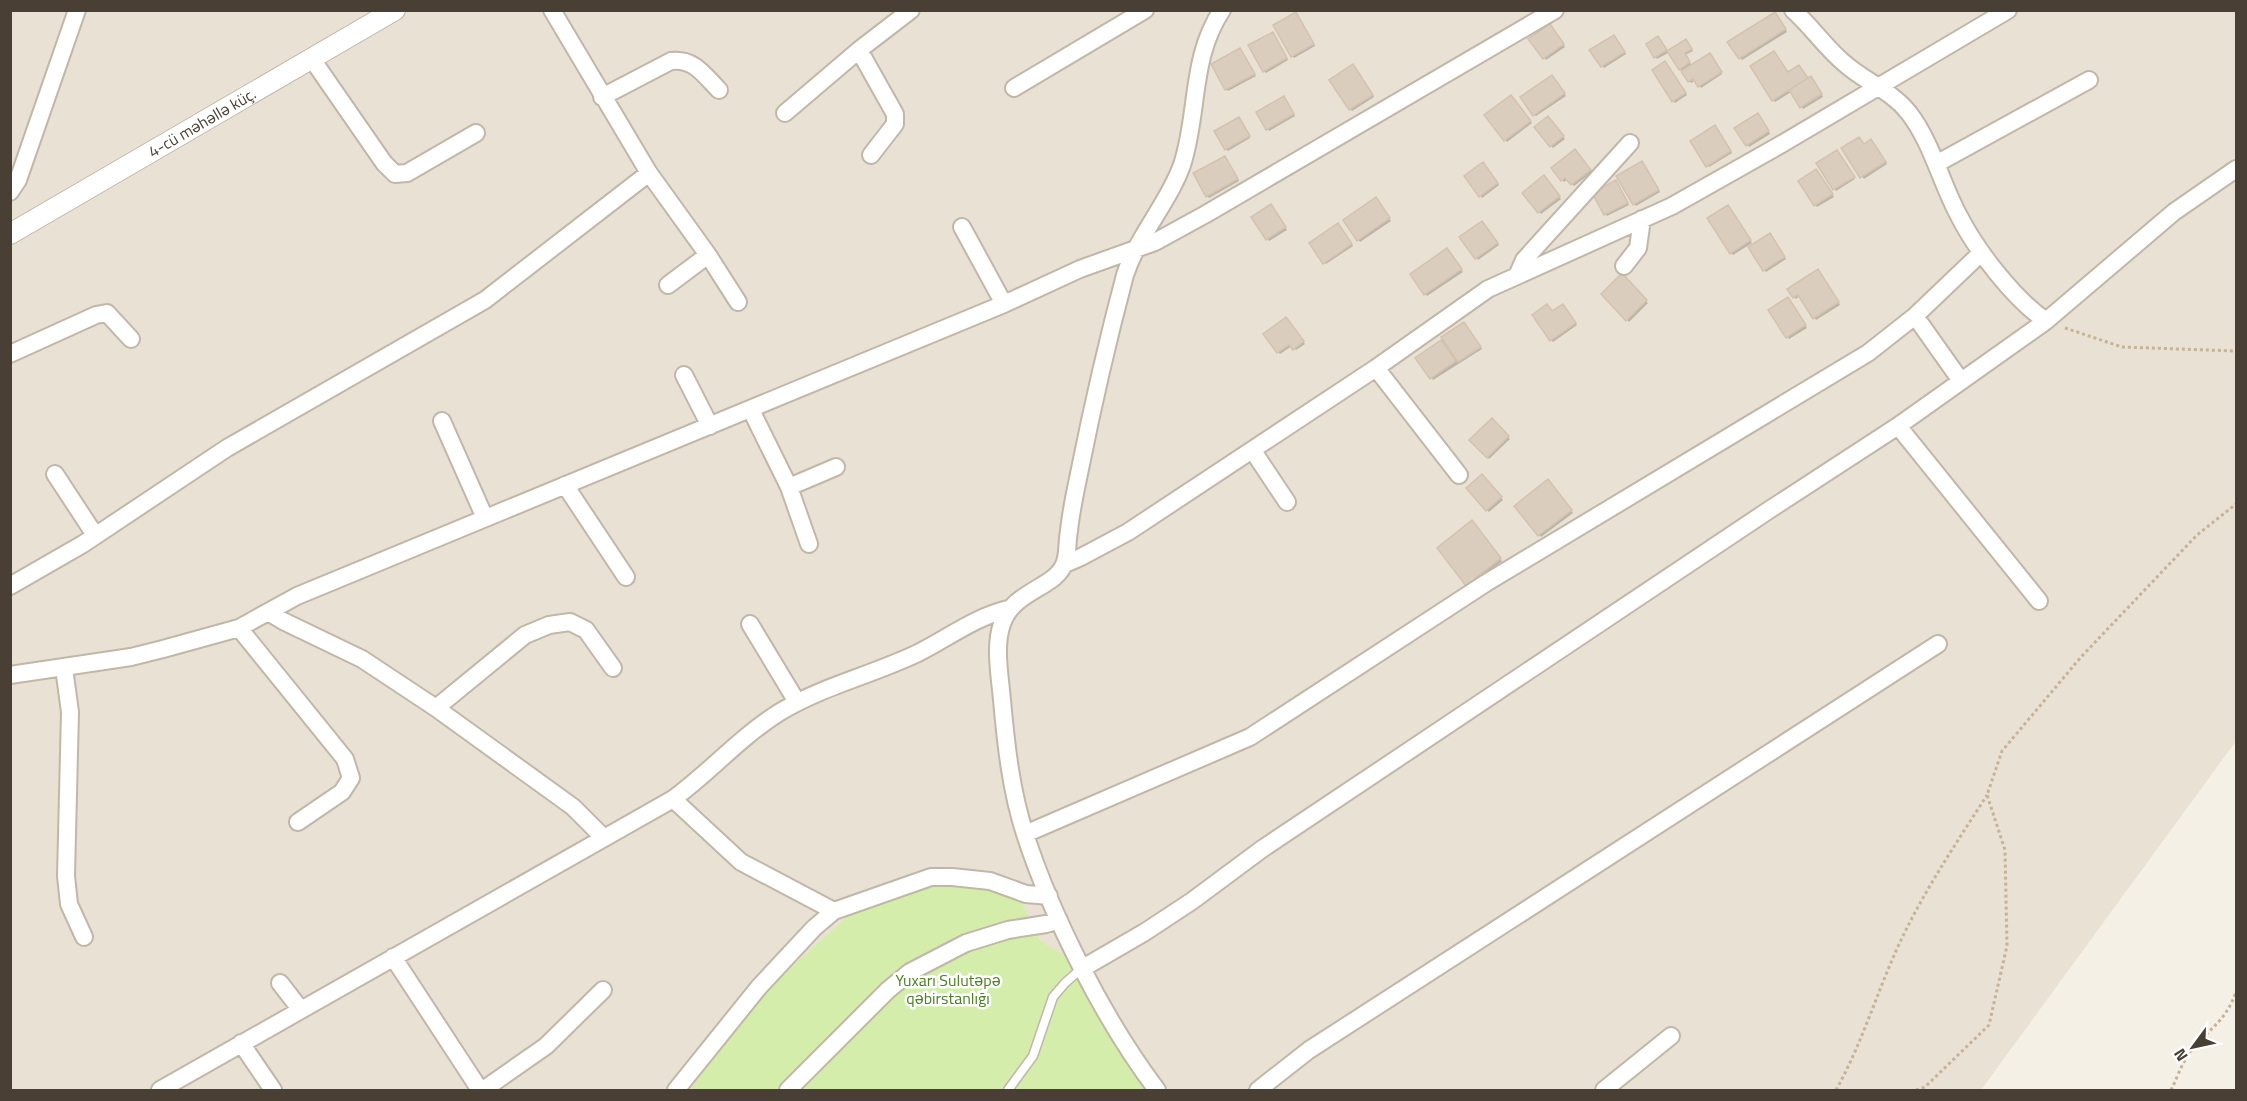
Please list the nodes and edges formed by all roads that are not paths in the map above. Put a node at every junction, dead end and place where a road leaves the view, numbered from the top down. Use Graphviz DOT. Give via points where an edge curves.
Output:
graph roads {
  1 [pos="77,10"];
  2 [pos="395,10"];
  3 [pos="552,10"];
  4 [pos="911,10"];
  5 [pos="1145,10"];
  6 [pos="1222,10"];
  7 [pos="1555,10"];
  8 [pos="1794,10"];
  9 [pos="2008,10"];
  10 [pos="375,16"];
  11 [pos="859,50"];
  12 [pos="312,59"];
  13 [pos="2088,80"];
  14 [pos="1878,86"];
  15 [pos="1014,88"];
  16 [pos="719,90"];
  17 [pos="602,97"];
  18 [pos="785,113"];
  19 [pos="476,133"];
  20 [pos="1630,144"];
  21 [pos="871,155"];
  22 [pos="1936,164"];
  23 [pos="2236,169"];
  24 [pos="649,172"];
  25 [pos="10,192"];
  26 [pos="1642,219"];
  27 [pos="962,227"];
  28 [pos="10,234"];
  29 [pos="1135,250"];
  30 [pos="1981,253"];
  31 [pos="708,255"];
  32 [pos="1624,266"];
  33 [pos="1517,276"];
  34 [pos="668,285"];
  35 [pos="738,302"];
  36 [pos="1004,304"];
  37 [pos="1916,316"];
  38 [pos="2046,321"];
  39 [pos="131,339"];
  40 [pos="10,354"];
  41 [pos="1376,368"];
  42 [pos="684,375"];
  43 [pos="1961,381"];
  44 [pos="751,410"];
  45 [pos="442,421"];
  46 [pos="710,426"];
  47 [pos="1898,426"];
  48 [pos="1253,451"];
  49 [pos="836,467"];
  50 [pos="55,474"];
  51 [pos="1460,475"];
  52 [pos="565,485"];
  53 [pos="789,487"];
  54 [pos="1287,502"];
  55 [pos="484,518"];
  56 [pos="95,535"];
  57 [pos="809,544"];
  58 [pos="1065,564"];
  59 [pos="626,577"];
  60 [pos="10,586"];
  61 [pos="2038,601"];
  62 [pos="1008,609"];
  63 [pos="268,612"];
  64 [pos="750,624"];
  65 [pos="239,628"];
  66 [pos="1938,644"];
  67 [pos="64,668"];
  68 [pos="614,668"];
  69 [pos="10,675"];
  70 [pos="797,702"];
  71 [pos="436,708"];
  72 [pos="673,799"];
  73 [pos="298,822"];
  74 [pos="1025,834"];
  75 [pos="603,837"];
  76 [pos="1049,896"];
  77 [pos="834,911"];
  78 [pos="1059,920"];
  79 [pos="84,937"];
  80 [pos="393,957"];
  81 [pos="1083,968"];
  82 [pos="280,983"];
  83 [pos="603,990"];
  84 [pos="301,1010"];
  85 [pos="1671,1036"];
  86 [pos="241,1043"];
  87 [pos="160,1090"];
  88 [pos="273,1090"];
  89 [pos="482,1090"];
  90 [pos="676,1090"];
  91 [pos="788,1090"];
  92 [pos="1008,1090"];
  93 [pos="1157,1090"];
  94 [pos="1257,1090"];
  95 [pos="1604,1090"];
  1 -- 25 [label="street" via="18,180"];
  2 -- 10 [label="street, 4-cü məhəllə küç."];
  3 -- 17 [label="street"];
  4 -- 11 [label="street"];
  5 -- 15 [label="street"];
  6 -- 29 [label="street" via="1200,60 1182,164"];
  7 -- 29 [label="street" via="1175,232"];
  8 -- 14 [label="street" via="1828,50"];
  9 -- 14 [label="street"];
  10 -- 12 [label="street, 4-cü məhəllə küç."];
  11 -- 18 [label="street"];
  11 -- 21 [label="street" via="895,114 895,124"];
  12 -- 19 [label="street" via="395,174 407,174"];
  12 -- 28 [label="street, 4-cü məhəllə küç."];
  13 -- 22 [label="street"];
  14 -- 22 [label="street" via="1909,114"];
  14 -- 26 [label="street" via="1672,206"];
  16 -- 17 [label="street" via="693,63 682,59"];
  17 -- 24 [label="street"];
  20 -- 33 [label="street" via="1530,253"];
  22 -- 30 [label="street" via="1959,217"];
  23 -- 38 [label="street" via="2174,212"];
  24 -- 31 [label="street"];
  24 -- 56 [label="street" via="485,300 227,448"];
  26 -- 32 [label="street" via="1638,248"];
  26 -- 33 [label="street"];
  27 -- 36 [label="street"];
  29 -- 36 [label="street" via="1080,269"];
  29 -- 58 [label="street" via="1117,306 1083,453"];
  30 -- 37 [label="street"];
  30 -- 38 [label="street" via="2032,311"];
  31 -- 34 [label="street"];
  31 -- 35 [label="street"];
  33 -- 41 [label="street" via="1479,295"];
  36 -- 44 [label="street"];
  37 -- 43 [label="street"];
  37 -- 74 [label="street" via="1868,353 1486,583 1250,737"];
  38 -- 43 [label="street"];
  39 -- 40 [label="street" via="107,313"];
  41 -- 48 [label="street"];
  41 -- 51 [label="street"];
  42 -- 46 [label="street"];
  43 -- 47 [label="street"];
  44 -- 46 [label="street"];
  44 -- 53 [label="street"];
  45 -- 55 [label="street"];
  46 -- 52 [label="street"];
  47 -- 61 [label="street"];
  47 -- 81 [label="street" via="1262,849 1146,932"];
  48 -- 54 [label="street"];
  48 -- 58 [label="street" via="1128,532"];
  49 -- 53 [label="street"];
  50 -- 56 [label="street"];
  52 -- 55 [label="street"];
  52 -- 59 [label="street"];
  53 -- 57 [label="street"];
  55 -- 63 [label="street" via="297,596"];
  56 -- 60 [label="street"];
  58 -- 62 [label="street" via="1046,583"];
  62 -- 70 [label="street" via="983,617 885,668"];
  62 -- 74 [label="street" via="999,641 1002,692 1010,768"];
  63 -- 65 [label="street"];
  63 -- 71 [label="street" via="362,659"];
  64 -- 70 [label="street"];
  65 -- 67 [label="street" via="131,657"];
  65 -- 73 [label="street" via="345,759 351,778 342,792"];
  66 -- 94 [label="street" via="1309,1050"];
  67 -- 69 [label="street"];
  67 -- 79 [label="street" via="70,711 66,876 69,904"];
  68 -- 71 [label="street" via="586,630 570,622 549,625 525,635"];
  70 -- 72 [label="street" via="752,731"];
  71 -- 75 [label="street" via="573,807"];
  72 -- 75 [label="street"];
  72 -- 77 [label="street" via="741,862"];
  74 -- 76 [label="street"];
  75 -- 80 [label="street"];
  76 -- 77 [label="street" via="1026,894 990,881 931,878"];
  76 -- 78 [label="street"];
  77 -- 90 [label="street" via="759,987"];
  78 -- 81 [label="street"];
  78 -- 91 [label="street" via="1008,930 966,944 910,972"];
  80 -- 84 [label="street"];
  80 -- 89 [label="street"];
  81 -- 92 [label="lane" via="1053,997 1033,1056"];
  81 -- 93 [label="street" via="1114,1025"];
  82 -- 84 [label="street"];
  83 -- 89 [label="street" via="546,1046"];
  84 -- 86 [label="street"];
  85 -- 95 [label="street"];
  86 -- 87 [label="street"];
  86 -- 88 [label="street"];
}
